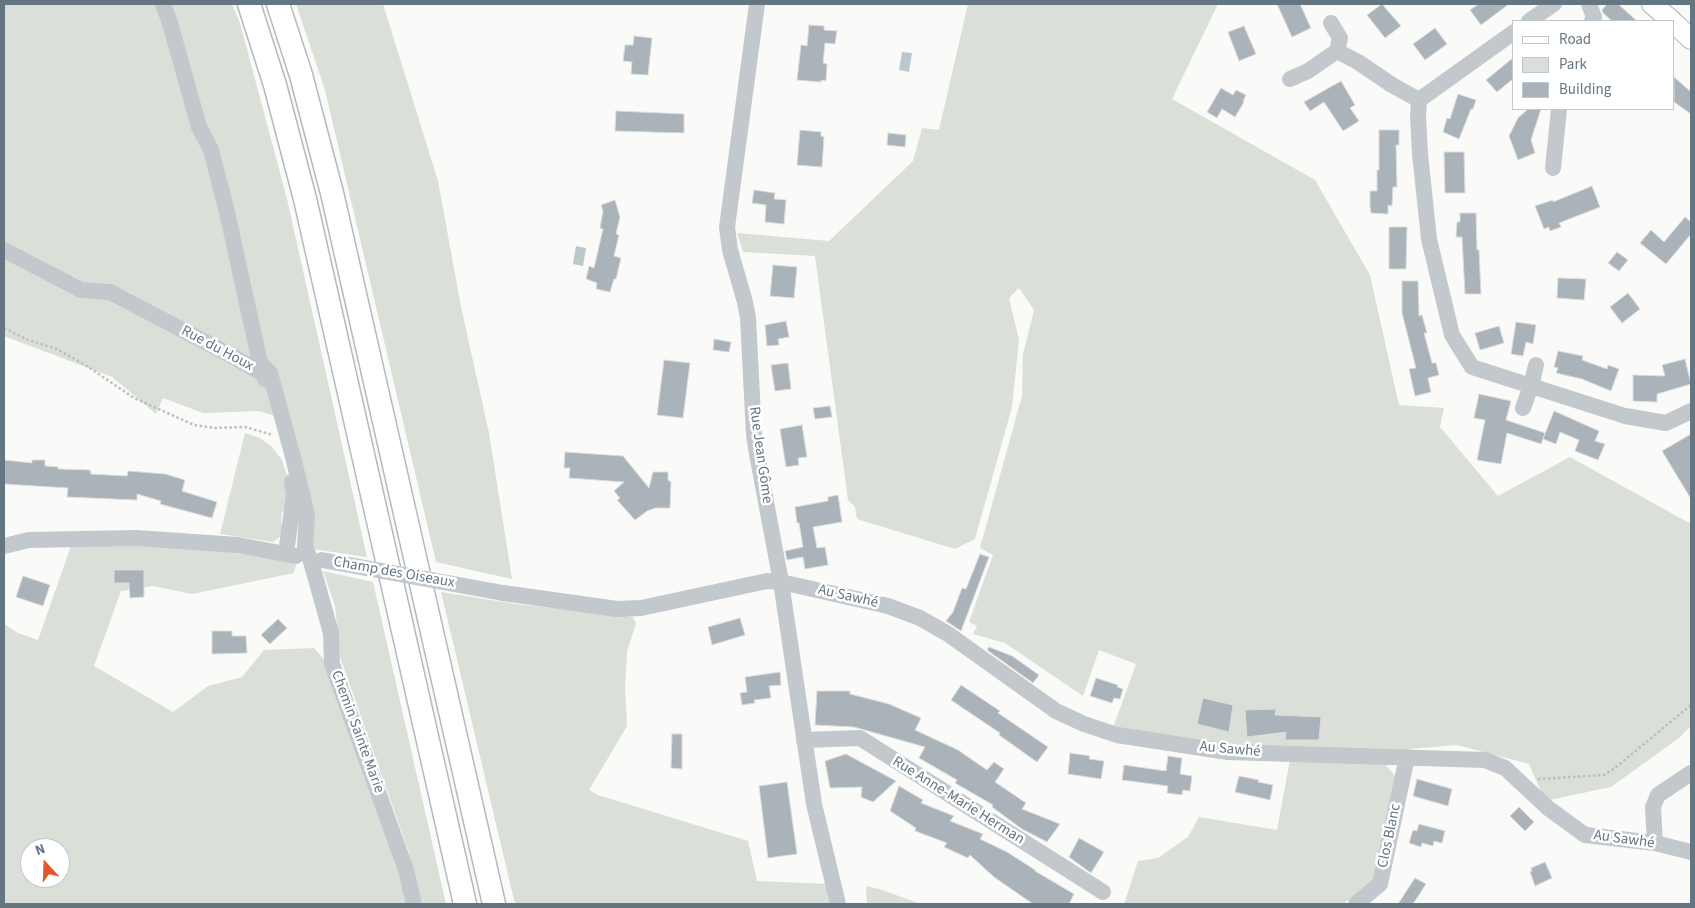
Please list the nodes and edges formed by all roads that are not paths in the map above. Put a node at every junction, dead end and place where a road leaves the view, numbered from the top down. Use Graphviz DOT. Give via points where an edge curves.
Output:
graph roads {
  1 [pos="163,4"];
  2 [pos="249,4"];
  3 [pos="278,4"];
  4 [pos="757,4"];
  5 [pos="1554,4"];
  6 [pos="1589,4"];
  7 [pos="1652,4"];
  8 [pos="1530,20"];
  9 [pos="1592,20"];
  10 [pos="1671,20"];
  11 [pos="1330,22"];
  12 [pos="1675,24"];
  13 [pos="1512,33"];
  14 [pos="1691,39"];
  15 [pos="1337,51"];
  16 [pos="1290,79"];
  17 [pos="1419,100"];
  18 [pos="1559,110"];
  19 [pos="1553,168"];
  20 [pos="4,250"];
  21 [pos="1536,365"];
  22 [pos="1531,386"];
  23 [pos="1523,408"];
  24 [pos="1691,411"];
  25 [pos="4,546"];
  26 [pos="286,554"];
  27 [pos="316,559"];
  28 [pos="781,582"];
  29 [pos="804,740"];
  30 [pos="1407,757"];
  31 [pos="1691,773"];
  32 [pos="1655,843"];
  33 [pos="1691,852"];
  34 [pos="1103,892"];
  35 [pos="414,904"];
  36 [pos="465,904"];
  37 [pos="494,904"];
  38 [pos="838,904"];
  39 [pos="1356,904"];
  1 -- 27 [label="street, Chemin Sainte Marie" via="199,127 211,150 260,364 270,373 294,457 306,510 305,547"];
  2 -- 36 [label="highway" via="305,199"];
  3 -- 37 [label="highway" via="301,76 334,203"];
  4 -- 28 [label="street, Rue Jean Gôme" via="727,227 748,318 754,434"];
  5 -- 8 [label="street"];
  6 -- 9 [label="street"];
  7 -- 10 [label="main road"];
  11 -- 15 [label="street" via="1340,38"];
  12 -- 14 [label="main road"];
  13 -- 17 [label="street"];
  15 -- 16 [label="street"];
  15 -- 17 [label="street"];
  17 -- 22 [label="street" via="1429,239 1452,334 1472,368"];
  18 -- 19 [label="street"];
  20 -- 26 [label="street, Rue du Houx" via="80,290 110,292 262,373 282,437 294,494"];
  21 -- 22 [label="street"];
  22 -- 23 [label="street"];
  22 -- 24 [label="street" via="1625,416 1666,423"];
  25 -- 26 [label="street, Champ des Oiseaux" via="29,540 136,538 238,545"];
  26 -- 27 [label="street, Champ des Oiseaux"];
  27 -- 28 [label="street, Champ des Oiseaux, bridge" via="503,593 617,609 641,608 768,581"];
  27 -- 35 [label="street, Chemin Sainte Marie" via="331,633 332,664 406,870"];
  28 -- 29 [label="street, Rue Jean Gôme"];
  28 -- 30 [label="street, Au Sawhé" via="888,606 920,618 1056,710 1117,735 1228,752"];
  29 -- 34 [label="street, Rue Anne-Marie Herman" via="860,738"];
  29 -- 38 [label="street, Rue Jean Gôme" via="814,804"];
  30 -- 32 [label="street, Au Sawhé" via="1485,760 1505,768 1548,808 1585,834"];
  30 -- 39 [label="street, Clos Blanc" via="1380,884"];
  31 -- 32 [label="street" via="1658,795 1654,807"];
  32 -- 33 [label="street, Au Sawhé"];
}
